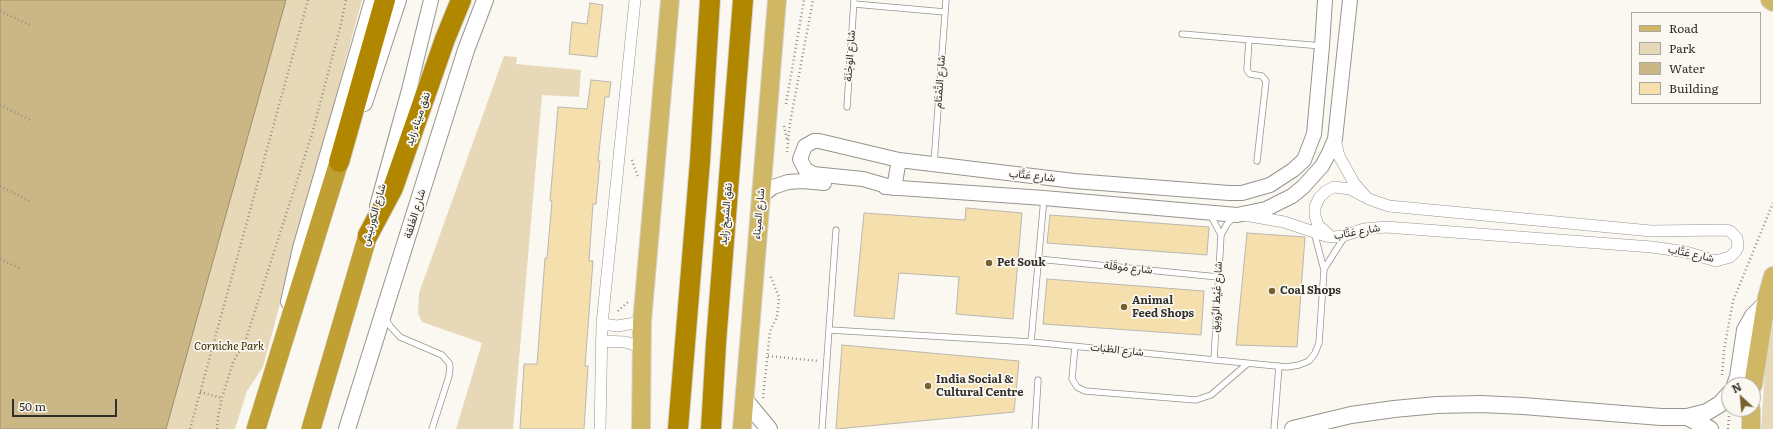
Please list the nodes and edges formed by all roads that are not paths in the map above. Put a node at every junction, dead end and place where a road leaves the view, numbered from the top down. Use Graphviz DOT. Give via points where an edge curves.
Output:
graph roads {
  1 [pos="372,0"];
  2 [pos="385,0"];
  3 [pos="398,0"];
  4 [pos="431,0"];
  5 [pos="461,0"];
  6 [pos="485,0"];
  7 [pos="635,0"];
  8 [pos="670,0"];
  9 [pos="710,0"];
  10 [pos="743,0"];
  11 [pos="777,0"];
  12 [pos="946,0"];
  13 [pos="1325,0"];
  14 [pos="1350,0"];
  15 [pos="1770,0"];
  16 [pos="854,2"];
  17 [pos="1773,2"];
  18 [pos="945,12"];
  19 [pos="1182,34"];
  20 [pos="1249,40"];
  21 [pos="1322,46"];
  22 [pos="847,108"];
  23 [pos="1335,139"];
  24 [pos="899,160"];
  25 [pos="339,162"];
  26 [pos="1257,162"];
  27 [pos="934,164"];
  28 [pos="894,188"];
  29 [pos="761,196"];
  30 [pos="1044,198"];
  31 [pos="1367,198"];
  32 [pos="1209,212"];
  33 [pos="1237,215"];
  34 [pos="836,230"];
  35 [pos="1314,232"];
  36 [pos="368,235"];
  37 [pos="1221,235"];
  38 [pos="1346,235"];
  39 [pos="1334,237"];
  40 [pos="1038,259"];
  41 [pos="1324,270"];
  42 [pos="1773,276"];
  43 [pos="1218,277"];
  44 [pos="1766,303"];
  45 [pos="384,313"];
  46 [pos="642,322"];
  47 [pos="602,324"];
  48 [pos="830,330"];
  49 [pos="285,334"];
  50 [pos="601,341"];
  51 [pos="1031,342"];
  52 [pos="1075,346"];
  53 [pos="641,347"];
  54 [pos="1214,360"];
  55 [pos="1247,364"];
  56 [pos="1278,366"];
  57 [pos="1738,377"];
  58 [pos="1754,377"];
  59 [pos="1038,380"];
  60 [pos="745,400"];
  61 [pos="1721,403"];
  62 [pos="1687,416"];
  63 [pos="1751,417"];
  64 [pos="256,429"];
  65 [pos="311,429"];
  66 [pos="347,429"];
  67 [pos="432,429"];
  68 [pos="600,429"];
  69 [pos="641,429"];
  70 [pos="678,429"];
  71 [pos="711,429"];
  72 [pos="742,429"];
  73 [pos="769,429"];
  74 [pos="822,429"];
  75 [pos="1036,429"];
  76 [pos="1274,429"];
  77 [pos="1293,429"];
  78 [pos="1710,429"];
  79 [pos="1751,429"];
  1 -- 49 [label="street" via="300,248 290,292"];
  2 -- 25 [label="highway"];
  3 -- 25 [label="main road" via="369,92"];
  4 -- 36 [label="street, شارع الكورنيش" via="410,90"];
  5 -- 36 [label="highway, نفق ميناء زايد" via="395,182"];
  6 -- 45 [label="main road, شارع الغَلقة" via="466,50"];
  7 -- 47 [label="street"];
  8 -- 46 [label="main road"];
  9 -- 70 [label="highway" via="700,161"];
  10 -- 71 [label="highway, نفق الشيخ زايد"];
  11 -- 29 [label="main road, شارع الميناء"];
  12 -- 18 [label="lane, شارع التَّمْتَام"];
  13 -- 21 [label="street, شارع عَتَّاب"];
  14 -- 23 [label="street, شارع عَتَّاب"];
  15 -- 17 [label="main road"];
  16 -- 18 [label="lane, شارع الوَجْنَة"];
  16 -- 22 [label="lane, شارع الوَجْنَة"];
  18 -- 27 [label="lane, شارع التَّمْتَام"];
  19 -- 20 [label="lane"];
  20 -- 21 [label="lane"];
  20 -- 26 [label="lane" via="1247,70 1250,74 1262,76 1266,81"];
  21 -- 27 [label="street, شارع عَتَّاب" via="1314,134 1304,160 1270,185 1256,190 1217,193 1066,180"];
  23 -- 31 [label="street, شارع عَتَّاب" via="1346,170"];
  23 -- 33 [label="street, شارع عَتَّاب" via="1322,166 1303,187 1266,208"];
  24 -- 27 [label="street, شارع عَتَّاب"];
  24 -- 28 [label="street"];
  24 -- 28 [label="street, شارع عَتَّاب" via="819,141 805,146 800,159 805,169 813,174 862,179"];
  25 -- 49 [label="highway"];
  28 -- 29 [label="street, شارع عَتَّاب" via="795,181 773,187"];
  28 -- 30 [label="street, شارع عَتَّاب"];
  29 -- 60 [label="main road, شارع الميناء"];
  30 -- 32 [label="street, شارع عَتَّاب"];
  30 -- 40 [label="lane"];
  31 -- 38 [label="street, شارع عَتَّاب" via="1400,208 1612,227 1673,231 1726,230 1737,238 1738,247 1730,257 1716,260 1652,247 1386,227 1364,229"];
  31 -- 39 [label="street" via="1350,189 1334,187 1319,198 1315,207 1318,225"];
  32 -- 33 [label="street, شارع عَتَّاب"];
  32 -- 37 [label="lane"];
  33 -- 35 [label="street, شارع عَتَّاب" via="1284,222"];
  33 -- 37 [label="lane" via="1227,224"];
  34 -- 48 [label="lane"];
  35 -- 39 [label="street, شارع عَتَّاب"];
  35 -- 41 [label="lane, شارع الظبات"];
  36 -- 65 [label="highway, شارع الكورنيش"];
  37 -- 43 [label="lane, شارع غَيْط الرِّويق"];
  38 -- 39 [label="street, شارع عَتَّاب"];
  38 -- 41 [label="lane, شارع الظبات"];
  40 -- 43 [label="lane, شارع مُوقَلَة"];
  40 -- 51 [label="lane"];
  41 -- 56 [label="lane, شارع الظبات" via="1319,343 1315,353 1309,361 1299,365"];
  42 -- 44 [label="main road"];
  43 -- 54 [label="lane, شارع غَيْط الرِّويق"];
  44 -- 57 [label="main road" via="1753,316 1745,330"];
  44 -- 58 [label="main road"];
  45 -- 66 [label="main road, شارع الغَلقة"];
  45 -- 67 [label="lane" via="390,326 400,337 442,355 449,363 449,376"];
  46 -- 47 [label="street" via="617,326"];
  46 -- 53 [label="main road"];
  47 -- 50 [label="street"];
  48 -- 51 [label="lane, شارع الظبات"];
  48 -- 74 [label="lane"];
  49 -- 64 [label="highway"];
  50 -- 53 [label="street" via="625,342"];
  50 -- 68 [label="street"];
  51 -- 52 [label="lane, شارع الظبات"];
  52 -- 54 [label="lane, شارع الظبات"];
  52 -- 55 [label="lane" via="1072,379 1077,387 1084,391 1196,400 1211,395"];
  53 -- 69 [label="main road"];
  54 -- 55 [label="lane, شارع الظبات"];
  55 -- 56 [label="lane, شارع الظبات"];
  56 -- 76 [label="lane"];
  59 -- 75 [label="lane"];
  60 -- 72 [label="main road, شارع الميناء"];
  60 -- 73 [label="main road"];
  61 -- 62 [label="main road" via="1707,412"];
  62 -- 77 [label="main road" via="1661,417 1480,404 1436,405 1351,415"];
  62 -- 78 [label="main road"];
  63 -- 79 [label="main road"];
}
